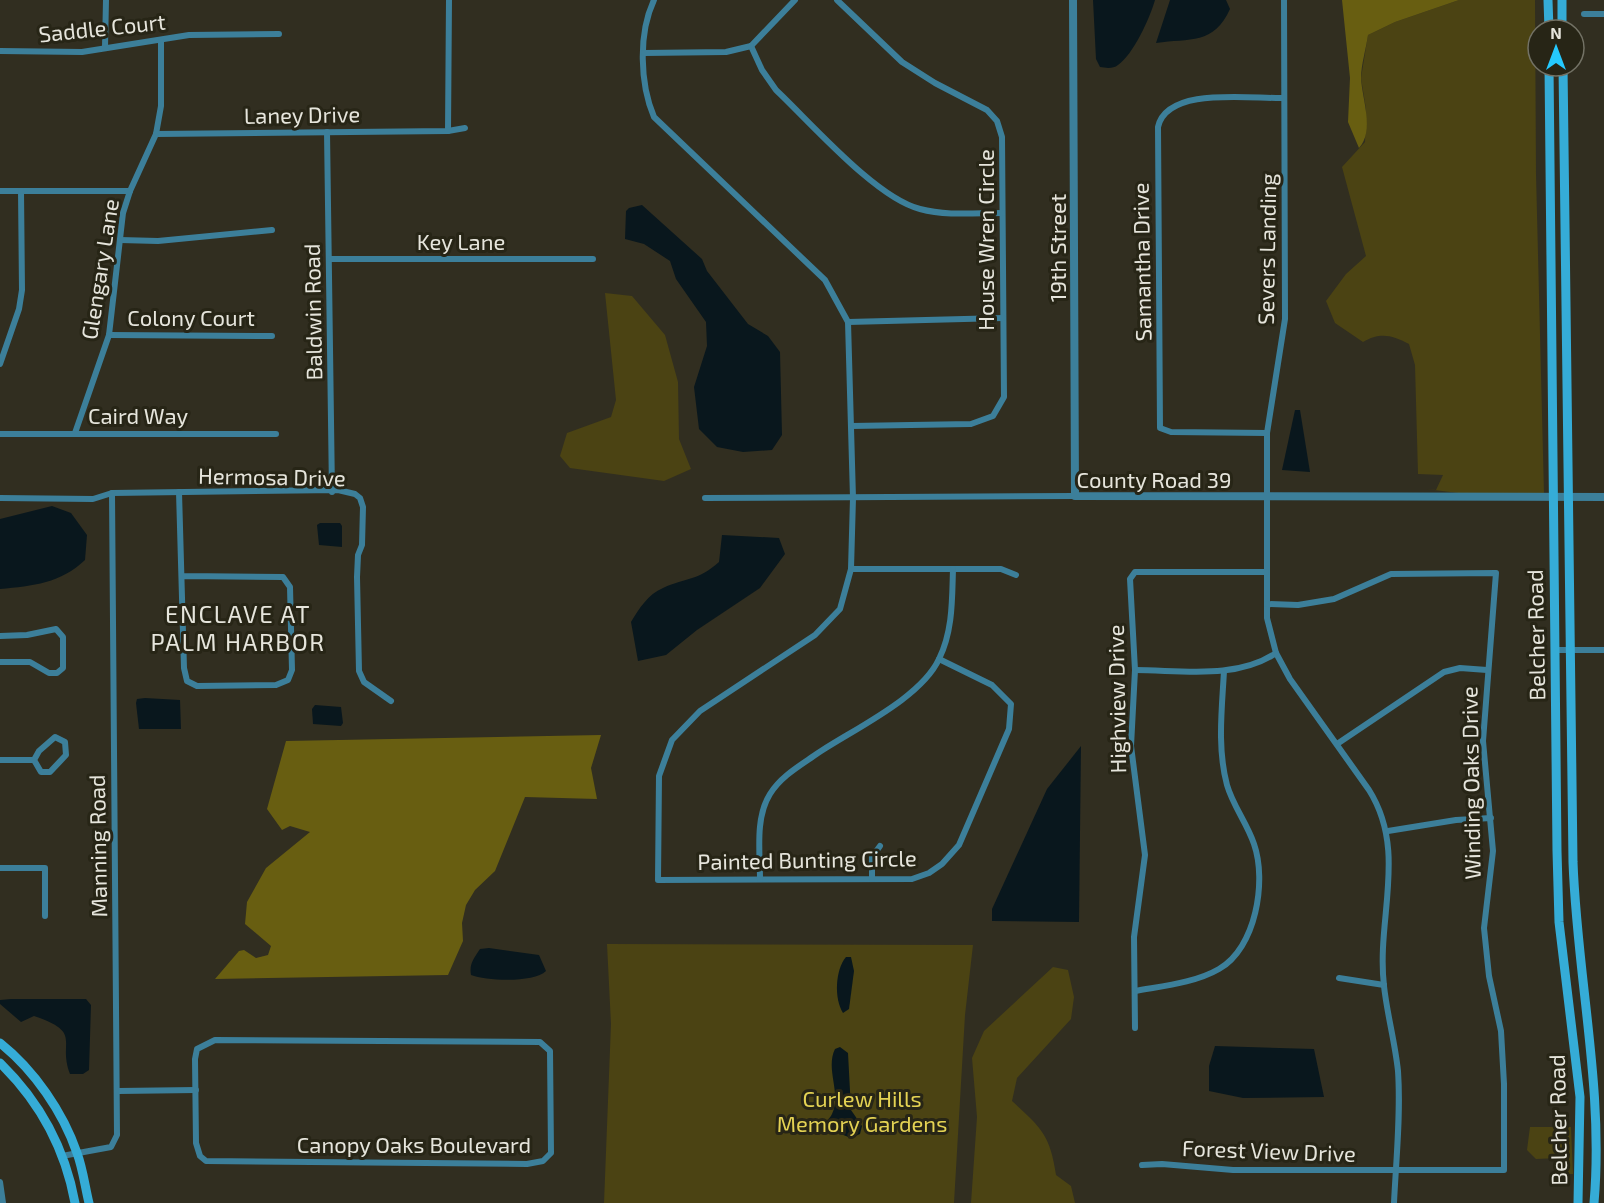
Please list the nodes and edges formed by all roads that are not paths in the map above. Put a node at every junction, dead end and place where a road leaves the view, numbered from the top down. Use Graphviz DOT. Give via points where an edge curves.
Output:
graph roads {
  1 [pos="106,0"];
  2 [pos="449,0"];
  3 [pos="654,0"];
  4 [pos="795,0"];
  5 [pos="837,0"];
  6 [pos="1073,0"];
  7 [pos="1284,0"];
  8 [pos="1548,0"];
  9 [pos="1562,0"];
  10 [pos="1584,14"];
  11 [pos="1604,14"];
  12 [pos="1549,18"];
  13 [pos="1562,18"];
  14 [pos="279,34"];
  15 [pos="161,41"];
  16 [pos="105,46"];
  17 [pos="751,46"];
  18 [pos="0,51"];
  19 [pos="644,53"];
  20 [pos="1549,78"];
  21 [pos="1563,78"];
  22 [pos="1284,98"];
  23 [pos="465,128"];
  24 [pos="448,131"];
  25 [pos="327,132"];
  26 [pos="156,134"];
  27 [pos="0,191"];
  28 [pos="21,191"];
  29 [pos="130,191"];
  30 [pos="1002,213"];
  31 [pos="272,230"];
  32 [pos="120,240"];
  33 [pos="593,258"];
  34 [pos="330,260"];
  35 [pos="1004,318"];
  36 [pos="848,322"];
  37 [pos="109,335"];
  38 [pos="272,336"];
  39 [pos="0,364"];
  40 [pos="851,426"];
  41 [pos="75,433"];
  42 [pos="1267,433"];
  43 [pos="0,434"];
  44 [pos="276,434"];
  45 [pos="179,492"];
  46 [pos="332,492"];
  47 [pos="112,493"];
  48 [pos="1075,496"];
  49 [pos="1604,496"];
  50 [pos="0,498"];
  51 [pos="705,498"];
  52 [pos="853,498"];
  53 [pos="1266,498"];
  54 [pos="1554,498"];
  55 [pos="1569,498"];
  56 [pos="851,569"];
  57 [pos="952,569"];
  58 [pos="1266,572"];
  59 [pos="1016,575"];
  60 [pos="183,576"];
  61 [pos="1267,604"];
  62 [pos="0,636"];
  63 [pos="1555,650"];
  64 [pos="1570,650"];
  65 [pos="1604,650"];
  66 [pos="1276,653"];
  67 [pos="939,659"];
  68 [pos="0,662"];
  69 [pos="1135,670"];
  70 [pos="1487,670"];
  71 [pos="1224,671"];
  72 [pos="391,701"];
  73 [pos="1337,744"];
  74 [pos="0,760"];
  75 [pos="34,760"];
  76 [pos="1491,818"];
  77 [pos="1388,831"];
  78 [pos="880,846"];
  79 [pos="0,868"];
  80 [pos="760,879"];
  81 [pos="872,879"];
  82 [pos="45,916"];
  83 [pos="1339,978"];
  84 [pos="1384,985"];
  85 [pos="1135,991"];
  86 [pos="1135,1028"];
  87 [pos="0,1043"];
  88 [pos="0,1063"];
  89 [pos="196,1090"];
  90 [pos="118,1091"];
  91 [pos="77,1153"];
  92 [pos="62,1156"];
  93 [pos="1142,1165"];
  94 [pos="1395,1171"];
  95 [pos="0,1182"];
  96 [pos="3,1203"];
  97 [pos="75,1203"];
  98 [pos="89,1203"];
  99 [pos="1394,1203"];
  100 [pos="1578,1203"];
  101 [pos="1594,1203"];
  1 -- 16 [label="street"];
  2 -- 24 [label="street"];
  3 -- 19 [label="street" via="645,28"];
  4 -- 17 [label="street"];
  5 -- 30 [label="street, House Wren Circle" via="902,62 987,110 997,121 1002,137"];
  6 -- 48 [label="street, 19th Street"];
  7 -- 22 [label="street, Severs Landing"];
  8 -- 12 [label="main road"];
  9 -- 13 [label="main road"];
  10 -- 11 [label="street"];
  14 -- 15 [label="street, Saddle Court" via="189,35"];
  15 -- 16 [label="street, Saddle Court"];
  15 -- 26 [label="street, Glengary Lane" via="161,106"];
  16 -- 18 [label="street, Saddle Court" via="82,52"];
  17 -- 19 [label="street" via="726,52"];
  17 -- 30 [label="street" via="776,90 887,195 919,209 942,213"];
  19 -- 36 [label="street" via="646,97 654,117 825,280"];
  20 -- 54 [label="main road, Belcher Road"];
  21 -- 55 [label="main road, Belcher Road"];
  22 -- 42 [label="street, Severs Landing" via="1285,319"];
  22 -- 42 [label="street, Samantha Drive" via="1189,99 1171,106 1160,118 1158,127 1160,428 1171,432"];
  23 -- 24 [label="street, Laney Drive"];
  24 -- 25 [label="street, Laney Drive"];
  25 -- 26 [label="street, Laney Drive"];
  25 -- 34 [label="street, Baldwin Road"];
  26 -- 29 [label="street, Glengary Lane"];
  27 -- 28 [label="street"];
  28 -- 29 [label="street"];
  28 -- 39 [label="street" via="22,290"];
  29 -- 32 [label="street, Glengary Lane"];
  30 -- 35 [label="street, House Wren Circle"];
  31 -- 32 [label="street" via="158,242"];
  32 -- 37 [label="street, Glengary Lane"];
  33 -- 34 [label="street, Key Lane"];
  34 -- 46 [label="street, Baldwin Road"];
  35 -- 36 [label="street"];
  35 -- 40 [label="street, House Wren Circle" via="1004,397 993,416 971,424"];
  36 -- 40 [label="street"];
  37 -- 38 [label="street, Colony Court"];
  37 -- 41 [label="street, Glengary Lane"];
  40 -- 52 [label="street"];
  41 -- 43 [label="street, Caird Way"];
  41 -- 44 [label="street, Caird Way"];
  42 -- 53 [label="street, Severs Landing"];
  45 -- 46 [label="street, Hermosa Drive"];
  45 -- 47 [label="street, Hermosa Drive"];
  45 -- 60 [label="street"];
  46 -- 72 [label="street, Hermosa Drive" via="355,494 363,507 357,577 359,671 364,682"];
  47 -- 50 [label="street, Hermosa Drive" via="93,499"];
  47 -- 90 [label="street, Manning Road"];
  48 -- 52 [label="street, County Road 39"];
  48 -- 53 [label="street, County Road 39"];
  49 -- 55 [label="street, County Road 39"];
  51 -- 52 [label="street, County Road 39"];
  52 -- 56 [label="street"];
  53 -- 54 [label="street, County Road 39"];
  53 -- 58 [label="street, Severs Landing"];
  54 -- 55 [label="street, County Road 39"];
  54 -- 63 [label="main road, Belcher Road"];
  55 -- 64 [label="main road, Belcher Road"];
  56 -- 57 [label="street"];
  56 -- 80 [label="street, Painted Bunting Circle" via="840,609 828,624 700,711 672,740 659,776 658,880"];
  57 -- 59 [label="street" via="1001,570"];
  57 -- 67 [label="street" via="951,613"];
  58 -- 61 [label="street, Severs Landing"];
  58 -- 69 [label="street, Highview Drive" via="1135,572 1130,579"];
  60 -- 60 [label="street" via="187,681 197,686 276,685 288,680 292,669 290,587 284,577"];
  61 -- 66 [label="street, Severs Landing"];
  61 -- 70 [label="street, Winding Oaks Drive" via="1298,605 1334,599 1391,574 1496,573"];
  62 -- 68 [label="street" via="56,629 63,638 63,668 49,673 30,662"];
  63 -- 64 [label="street"];
  63 -- 100 [label="main road, Belcher Road" via="1559,922 1580,1097"];
  64 -- 65 [label="street"];
  64 -- 101 [label="main road, Belcher Road" via="1575,923 1595,1093"];
  66 -- 71 [label="street" via="1252,667"];
  66 -- 73 [label="street, Severs Landing"];
  67 -- 80 [label="street" via="905,696 777,785 761,816"];
  67 -- 81 [label="street, Painted Bunting Circle" via="992,685 1005,698 1011,705 1008,729 949,859 912,879"];
  69 -- 71 [label="street"];
  69 -- 85 [label="street, Highview Drive" via="1131,746 1145,855 1134,937"];
  70 -- 73 [label="street" via="1460,668 1444,672"];
  70 -- 76 [label="street, Winding Oaks Drive" via="1483,741"];
  71 -- 85 [label="street" via="1223,762 1227,786 1254,844 1259,867 1254,914 1245,942 1220,969 1195,979"];
  73 -- 77 [label="street, Severs Landing" via="1377,803"];
  74 -- 75 [label="street"];
  75 -- 75 [label="street" via="51,738 65,742 66,755 50,772 41,772"];
  76 -- 77 [label="street"];
  76 -- 94 [label="street, Winding Oaks Drive" via="1493,851 1484,928 1501,1031 1504,1170"];
  77 -- 84 [label="street, Severs Landing"];
  78 -- 81 [label="street" via="872,857"];
  79 -- 82 [label="street" via="45,868"];
  80 -- 81 [label="street, Painted Bunting Circle"];
  83 -- 84 [label="street"];
  84 -- 94 [label="street, Severs Landing" via="1399,1087"];
  85 -- 86 [label="street, Highview Drive"];
  87 -- 91 [label="main road" via="35,1079"];
  88 -- 92 [label="main road" via="34,1101"];
  89 -- 89 [label="street, Canopy Oaks Boulevard" via="197,1049 215,1040 540,1042 550,1052 551,1153 543,1161 527,1164 206,1161 196,1143"];
  89 -- 90 [label="street"];
  90 -- 91 [label="street, Manning Road" via="117,1135 111,1147"];
  91 -- 92 [label="street, Manning Road"];
  91 -- 98 [label="main road"];
  92 -- 97 [label="main road"];
  93 -- 94 [label="street, Forest View Drive"];
  94 -- 99 [label="street, Severs Landing"];
  95 -- 96 [label="street"];
}
